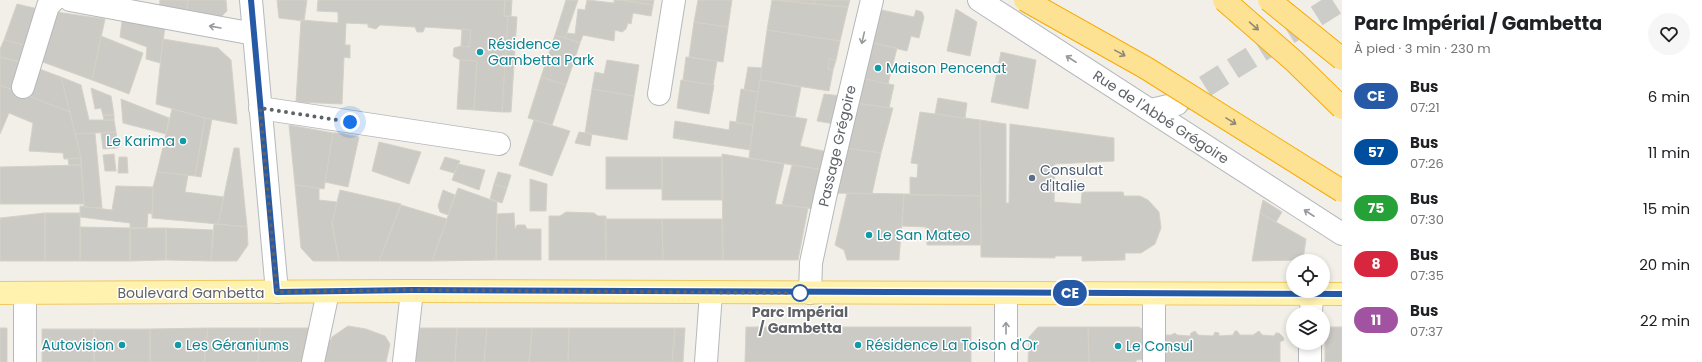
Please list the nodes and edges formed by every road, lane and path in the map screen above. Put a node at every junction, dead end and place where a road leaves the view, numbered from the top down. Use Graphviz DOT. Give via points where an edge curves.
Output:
graph roads {
  1 [pos="54,0"];
  2 [pos="70,0"];
  3 [pos="251,0"];
  4 [pos="674,0"];
  5 [pos="872,0"];
  6 [pos="980,0"];
  7 [pos="1025,0"];
  8 [pos="1224,0"];
  9 [pos="1269,0"];
  10 [pos="1282,0"];
  11 [pos="254,34"];
  12 [pos="1339,56"];
  13 [pos="23,87"];
  14 [pos="659,94"];
  15 [pos="1177,104"];
  16 [pos="260,108"];
  17 [pos="1342,108"];
  18 [pos="1151,110"];
  19 [pos="499,144"];
  20 [pos="1342,191"];
  21 [pos="1342,234"];
  22 [pos="412,290"];
  23 [pos="277,292"];
  24 [pos="328,292"];
  25 [pos="0,293"];
  26 [pos="25,293"];
  27 [pos="711,293"];
  28 [pos="810,293"];
  29 [pos="1006,293"];
  30 [pos="1154,294"];
  31 [pos="1342,294"];
  32 [pos="1312,303"];
  33 [pos="1310,350"];
  34 [pos="25,362"];
  35 [pos="313,362"];
  36 [pos="404,362"];
  37 [pos="706,362"];
  38 [pos="1006,362"];
  39 [pos="1154,362"];
  40 [pos="1310,362"];
  1 -- 13 [label="street" via="48,6"];
  11 -- 2 [label="street, one-way"];
  3 -- 11 [label="street"];
  4 -- 14 [label="street"];
  5 -- 28 [label="street, Passage Grégoire, one-way" via="811,263"];
  18 -- 6 [label="street, Rue de l'Abbé Grégoire, one-way"];
  7 -- 20 [label="highway, one-way, bridge" via="1146,68"];
  8 -- 17 [label="highway, one-way, bridge" via="1294,61"];
  9 -- 12 [label="highway, bridge"];
  10 -- 12 [label="highway, bridge"];
  11 -- 16 [label="street"];
  15 -- 18 [label="street"];
  16 -- 19 [label="street"];
  16 -- 23 [label="street"];
  21 -- 18 [label="street, Rue de l'Abbé Grégoire, one-way"];
  22 -- 24 [label="main road, Boulevard Gambetta"];
  22 -- 27 [label="main road, Boulevard Gambetta"];
  22 -- 36 [label="street"];
  23 -- 24 [label="main road, Boulevard Gambetta"];
  23 -- 26 [label="main road, Boulevard Gambetta"];
  24 -- 35 [label="street"];
  25 -- 26 [label="main road, Boulevard Gambetta"];
  26 -- 34 [label="street"];
  27 -- 28 [label="main road, Boulevard Gambetta"];
  27 -- 37 [label="street"];
  28 -- 29 [label="main road, Boulevard Gambetta"];
  29 -- 30 [label="main road, Boulevard Gambetta"];
  38 -- 29 [label="street, one-way"];
  30 -- 32 [label="main road, Boulevard Gambetta"];
  30 -- 39 [label="street"];
  31 -- 32 [label="main road, Boulevard Gambetta"];
  33 -- 40 [label="street"];
}
